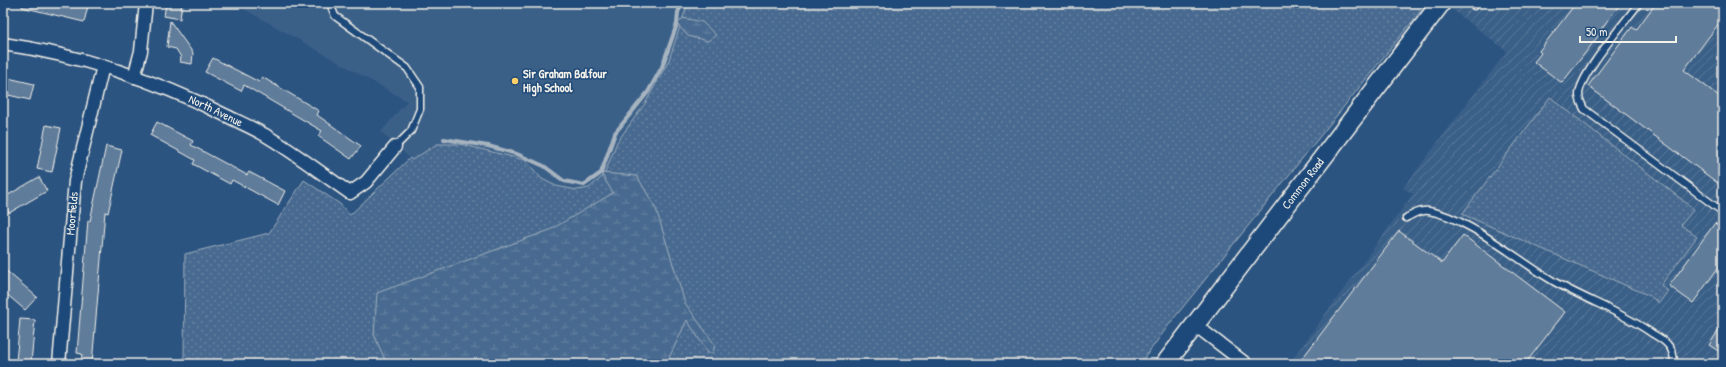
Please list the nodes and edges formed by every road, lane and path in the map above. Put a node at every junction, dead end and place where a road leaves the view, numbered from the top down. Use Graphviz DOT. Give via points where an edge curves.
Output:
graph roads {
  1 [pos="146,3"];
  2 [pos="330,3"];
  3 [pos="1441,3"];
  4 [pos="1639,3"];
  5 [pos="3,44"];
  6 [pos="103,66"];
  7 [pos="134,77"];
  8 [pos="395,147"];
  9 [pos="1723,212"];
  10 [pos="1406,218"];
  11 [pos="1195,325"];
  12 [pos="59,364"];
  13 [pos="1165,364"];
  14 [pos="1246,364"];
  15 [pos="1674,364"];
  1 -- 7 [label="street" via="141,51"];
  2 -- 8 [label="lane" via="335,16 407,68 420,87 420,109 411,131"];
  3 -- 11 [label="street, Common Road"];
  4 -- 9 [label="lane" via="1586,73 1578,97 1584,109"];
  5 -- 6 [label="street, North Avenue"];
  6 -- 7 [label="street, North Avenue"];
  6 -- 12 [label="street, Moorfields" via="75,181"];
  7 -- 8 [label="street, North Avenue" via="165,87 265,135 350,194 366,182"];
  10 -- 15 [label="lane" via="1417,212 1428,211 1456,221 1554,281 1641,326 1669,345 1674,356"];
  11 -- 13 [label="street, Common Road"];
  11 -- 14 [label="street"];
}
